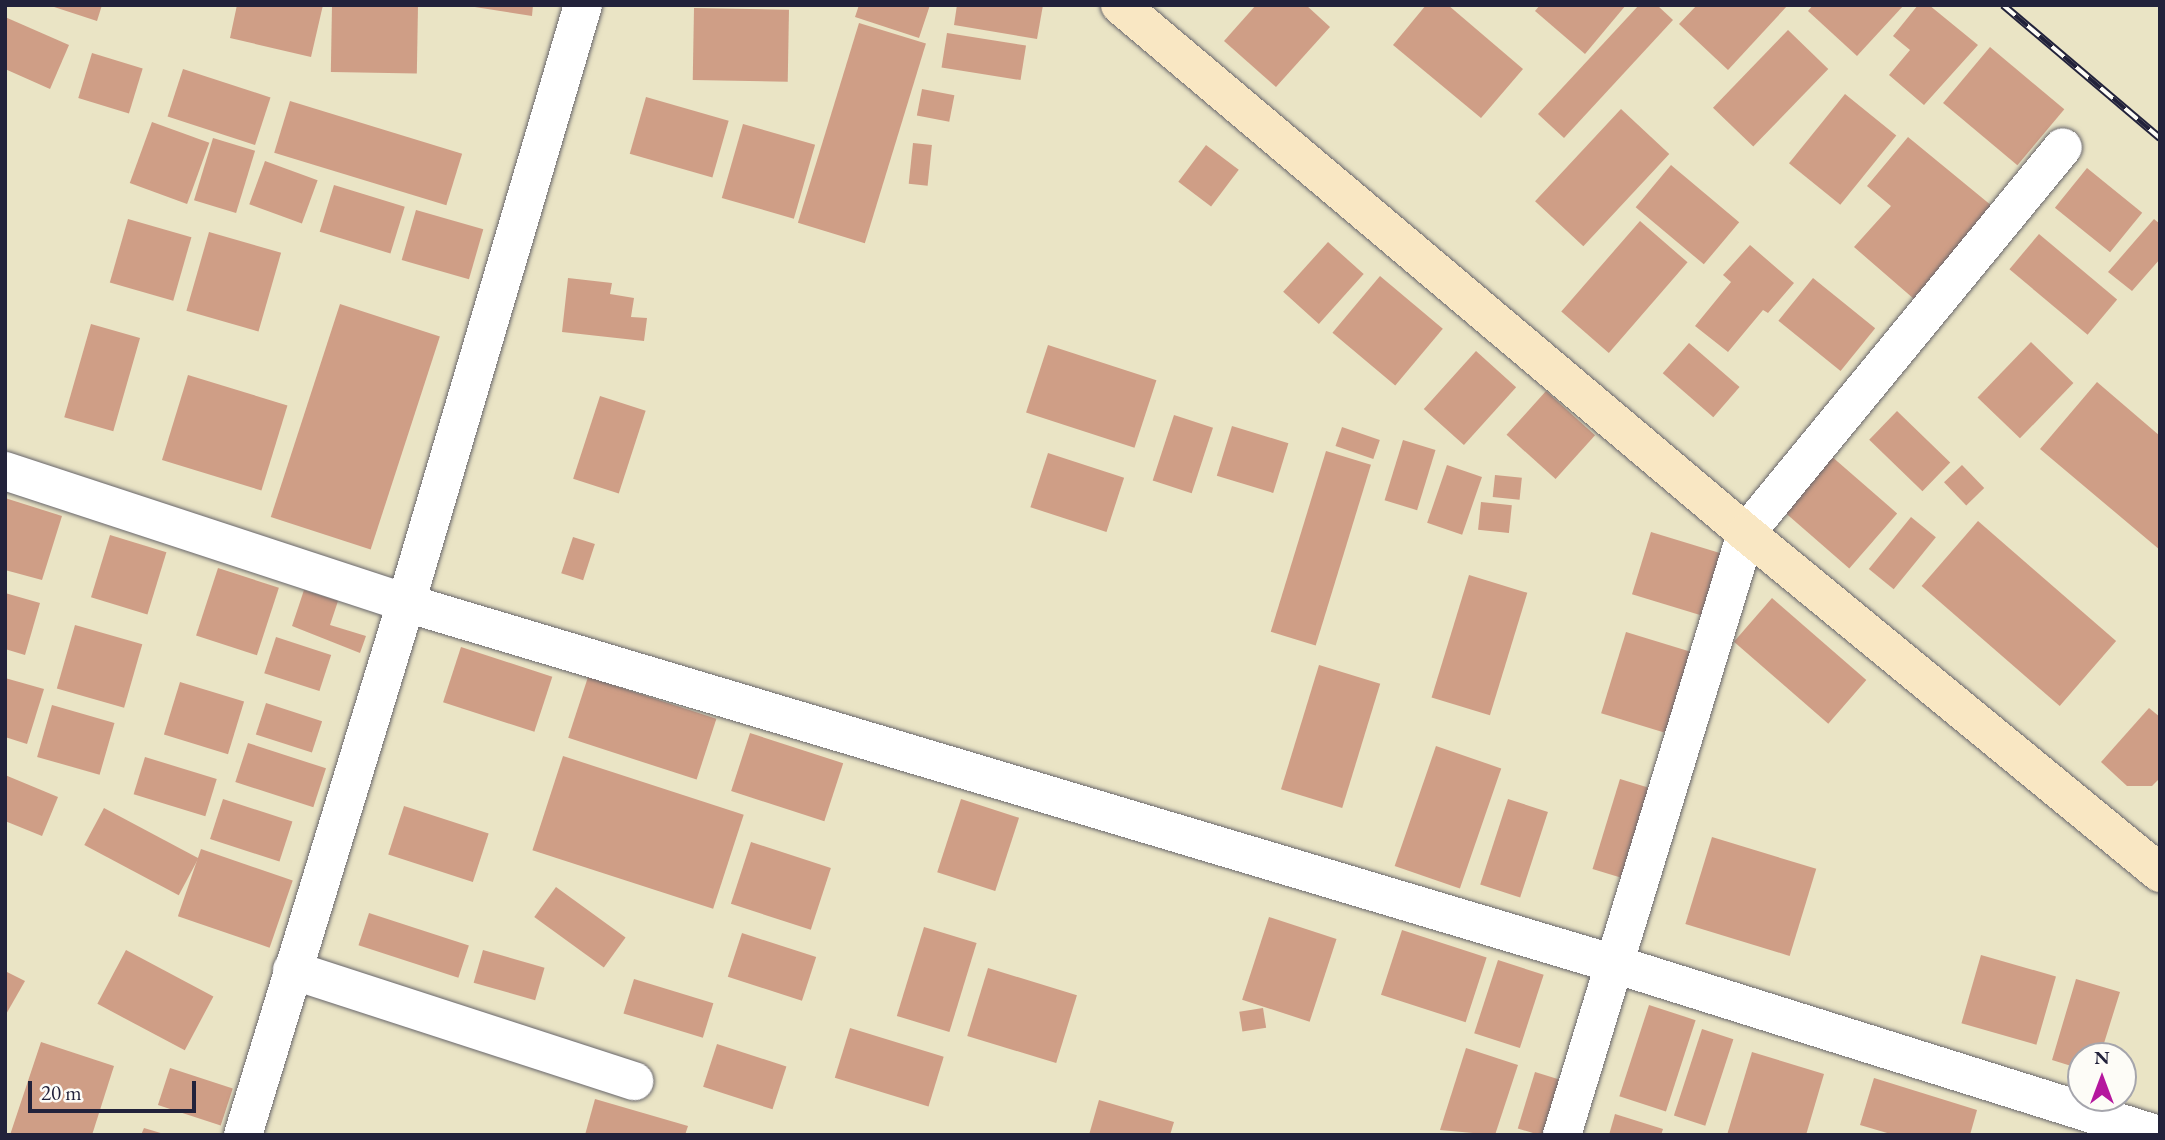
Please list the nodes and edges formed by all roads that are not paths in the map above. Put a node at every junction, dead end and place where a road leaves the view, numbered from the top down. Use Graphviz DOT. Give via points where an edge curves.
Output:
graph roads {
  1 [pos="583,5"];
  2 [pos="1120,5"];
  3 [pos="2063,146"];
  4 [pos="5,471"];
  5 [pos="1746,533"];
  6 [pos="406,603"];
  7 [pos="2160,873"];
  8 [pos="1611,962"];
  9 [pos="292,970"];
  10 [pos="634,1081"];
  11 [pos="243,1135"];
  12 [pos="1562,1135"];
  13 [pos="2159,1135"];
  1 -- 6 [label="street"];
  2 -- 5 [label="street"];
  3 -- 5 [label="street"];
  4 -- 6 [label="street"];
  5 -- 7 [label="street"];
  5 -- 8 [label="street"];
  6 -- 8 [label="street"];
  6 -- 9 [label="street"];
  8 -- 12 [label="street"];
  8 -- 13 [label="street"];
  9 -- 10 [label="street"];
  9 -- 11 [label="street"];
}
